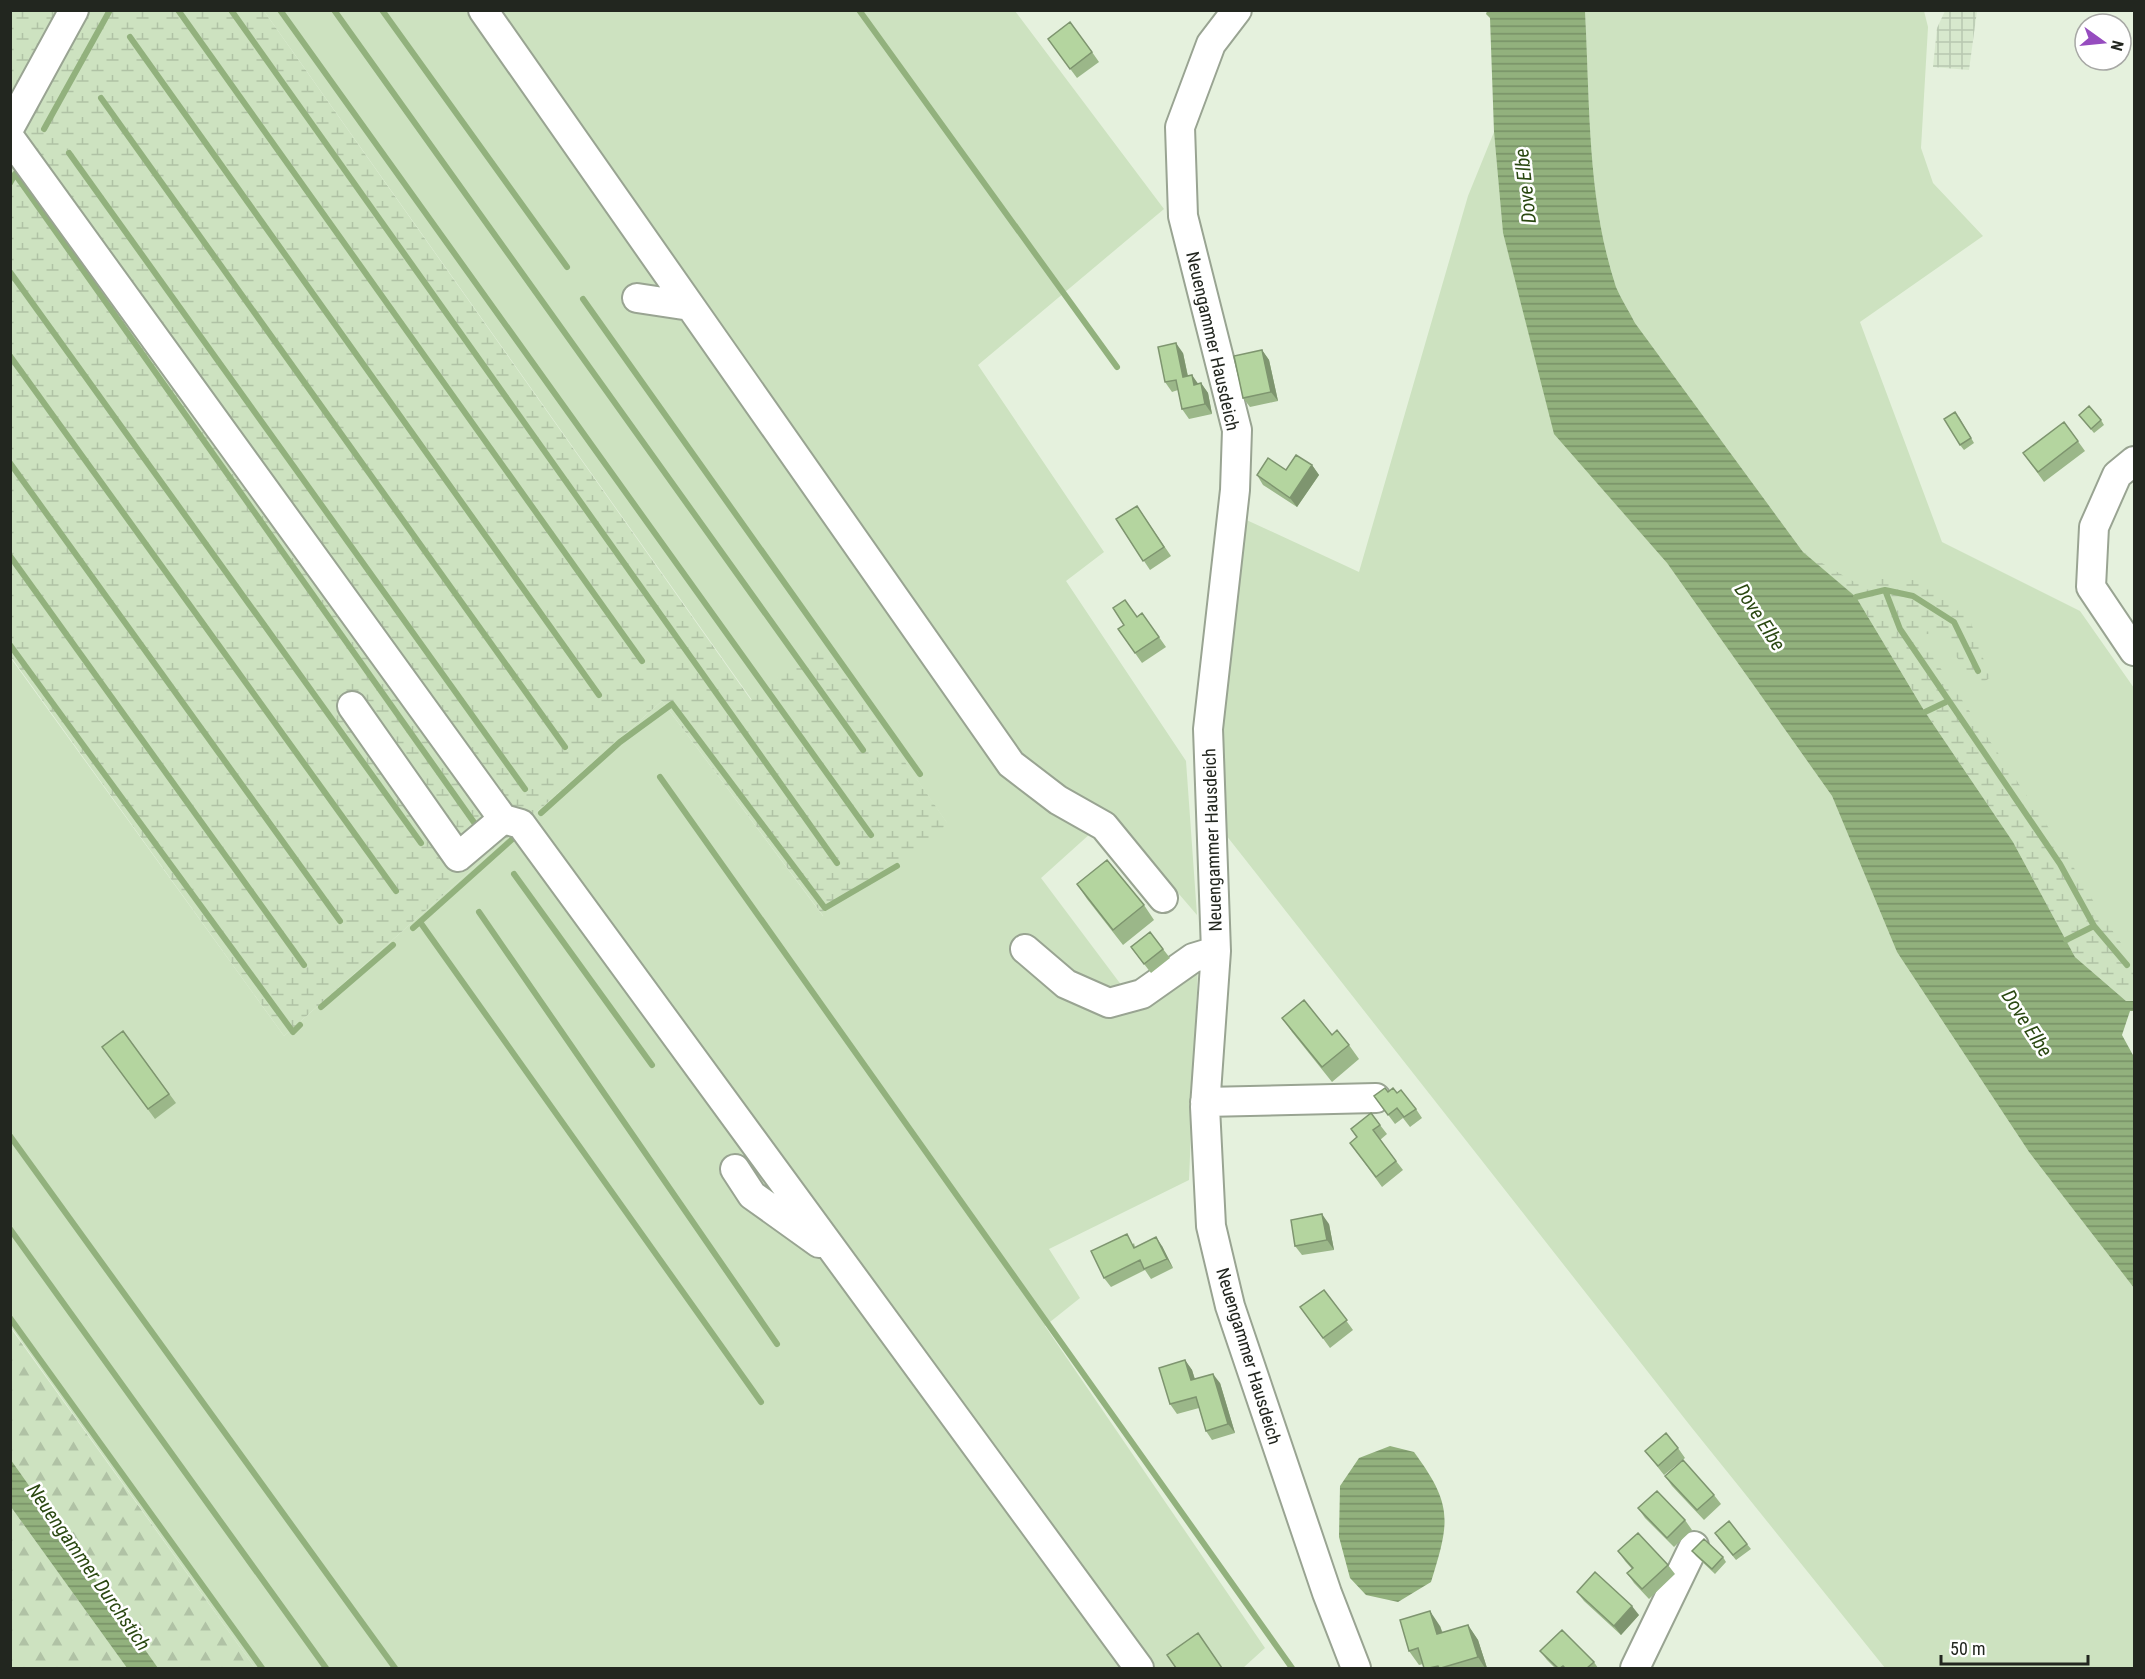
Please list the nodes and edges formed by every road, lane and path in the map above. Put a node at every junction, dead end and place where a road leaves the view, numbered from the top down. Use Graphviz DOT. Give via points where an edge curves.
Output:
graph roads {
  1 [pos="75,10"];
  2 [pos="483,10"];
  3 [pos="1237,10"];
  4 [pos="10,127"];
  5 [pos="10,138"];
  6 [pos="637,298"];
  7 [pos="690,306"];
  8 [pos="2134,461"];
  9 [pos="2134,651"];
  10 [pos="352,706"];
  11 [pos="503,819"];
  12 [pos="1163,898"];
  13 [pos="1025,949"];
  14 [pos="1216,951"];
  15 [pos="1376,1098"];
  16 [pos="1205,1102"];
  17 [pos="735,1169"];
  18 [pos="842,1261"];
  19 [pos="1694,1546"];
  20 [pos="1139,1668"];
  21 [pos="1356,1668"];
  22 [pos="1635,1668"];
  1 -- 4 [label="street"];
  2 -- 7 [label="street"];
  3 -- 14 [label="street, Neuengammer Hausdeich" via="1211,44 1180,127 1183,216 1237,430 1235,490 1208,729"];
  5 -- 11 [label="street"];
  6 -- 7 [label="street"];
  7 -- 12 [label="street" via="1011,764 1058,800 1104,826"];
  8 -- 9 [label="street" via="2117,475 2094,526 2091,587"];
  10 -- 11 [label="street" via="458,856"];
  11 -- 18 [label="street" via="521,824"];
  13 -- 14 [label="street" via="1066,984 1108,1004 1142,993 1194,958"];
  14 -- 16 [label="street, Neuengammer Hausdeich"];
  15 -- 16 [label="street"];
  16 -- 21 [label="street, Neuengammer Hausdeich" via="1211,1226 1230,1306"];
  17 -- 18 [label="street" via="752,1194"];
  18 -- 20 [label="street"];
  19 -- 22 [label="street"];
}
